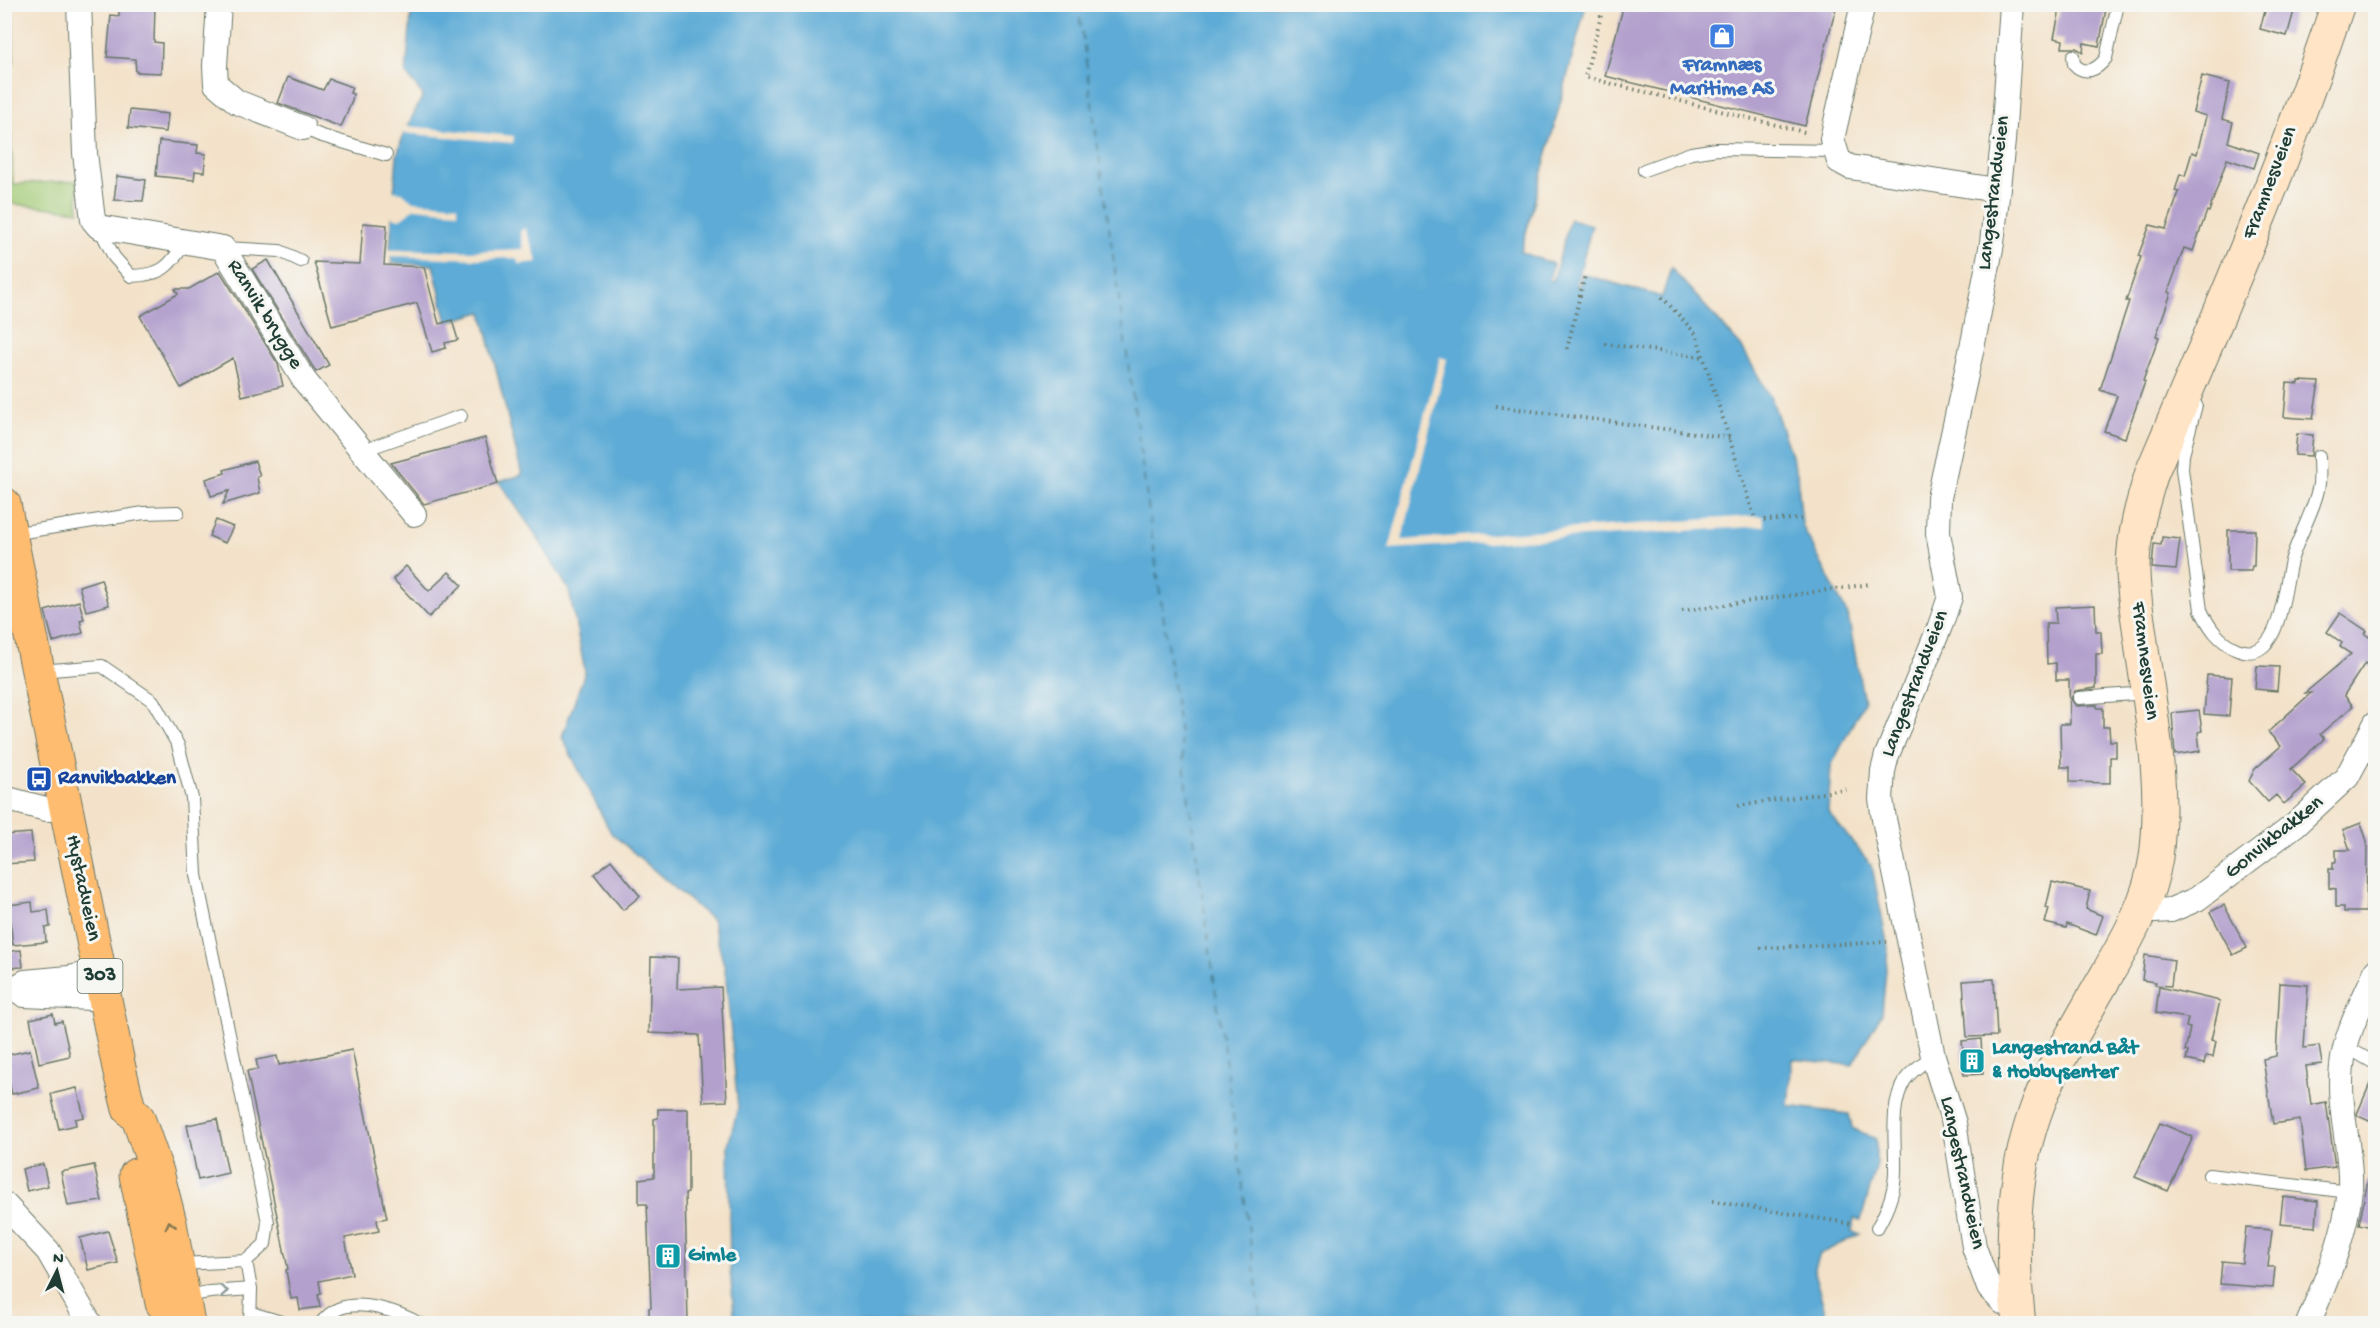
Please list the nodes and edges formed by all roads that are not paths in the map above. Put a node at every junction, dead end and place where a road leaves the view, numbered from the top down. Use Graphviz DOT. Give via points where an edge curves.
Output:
graph roads {
  1 [pos="79,4"];
  2 [pos="219,4"];
  3 [pos="1863,4"];
  4 [pos="2012,4"];
  5 [pos="2118,4"];
  6 [pos="2338,4"];
  7 [pos="2073,56"];
  8 [pos="303,128"];
  9 [pos="1834,145"];
  10 [pos="386,155"];
  11 [pos="1644,170"];
  12 [pos="1996,190"];
  13 [pos="99,227"];
  14 [pos="185,243"];
  15 [pos="223,248"];
  16 [pos="302,261"];
  17 [pos="2188,386"];
  18 [pos="461,417"];
  19 [pos="361,451"];
  20 [pos="2319,456"];
  21 [pos="178,512"];
  22 [pos="414,514"];
  23 [pos="7,519"];
  24 [pos="38,671"];
  25 [pos="2148,693"];
  26 [pos="2079,698"];
  27 [pos="2376,723"];
  28 [pos="4,798"];
  29 [pos="66,808"];
  30 [pos="2143,907"];
  31 [pos="2376,971"];
  32 [pos="101,984"];
  33 [pos="10,988"];
  34 [pos="2345,1046"];
  35 [pos="1933,1056"];
  36 [pos="2376,1064"];
  37 [pos="2209,1175"];
  38 [pos="2349,1192"];
  39 [pos="4,1204"];
  40 [pos="1877,1228"];
  41 [pos="246,1261"];
  42 [pos="251,1289"];
  43 [pos="177,1292"];
  44 [pos="2018,1315"];
  45 [pos="251,1318"];
  46 [pos="90,1323"];
  47 [pos="166,1323"];
  48 [pos="288,1323"];
  49 [pos="320,1323"];
  50 [pos="420,1323"];
  51 [pos="2308,1323"];
  1 -- 13 [label="street" via="85,153 93,220"];
  2 -- 8 [label="street" via="216,84 237,102"];
  3 -- 9 [label="street"];
  4 -- 12 [label="street, Langestrandveien"];
  5 -- 7 [label="lane" via="2102,64 2094,70 2080,69"];
  6 -- 17 [label="main road, Framnesveien" via="2248,244"];
  8 -- 10 [label="lane"];
  9 -- 11 [label="lane" via="1717,149 1691,153"];
  9 -- 12 [label="street" via="1839,161 1850,167"];
  12 -- 35 [label="street, Langestrandveien" via="1992,243 1940,498 1938,533 1950,597 1883,771 1884,819"];
  13 -- 14 [label="street, Ranvik brygge"];
  13 -- 14 [label="lane" via="114,257 130,276 152,275 172,262"];
  14 -- 15 [label="street, Ranvik brygge"];
  15 -- 16 [label="lane" via="279,251"];
  15 -- 19 [label="street, Ranvik brygge" via="304,380"];
  17 -- 20 [label="lane" via="2198,398 2182,469 2201,610 2208,626 2235,649 2256,651 2274,633 2291,561 2319,485"];
  17 -- 25 [label="main road, Framnesveien" via="2152,472 2135,538 2133,569"];
  18 -- 19 [label="lane"];
  19 -- 22 [label="street, Ranvik brygge"];
  21 -- 23 [label="lane"];
  23 -- 24 [label="main road, Hystadveien / 303"];
  24 -- 29 [label="main road, Hystadveien / 303"];
  24 -- 41 [label="lane" via="102,666 153,701 178,745 192,798 196,875 268,1222 265,1244"];
  25 -- 26 [label="lane"];
  25 -- 30 [label="main road, Framnesveien" via="2159,792 2155,859"];
  27 -- 30 [label="street, Gonvikbakken" via="2347,777 2295,825 2197,898 2171,910"];
  28 -- 29 [label="street, Hystadveien" via="46,809"];
  29 -- 32 [label="main road, Hystadveien / 303"];
  30 -- 44 [label="main road, Framnesveien" via="2049,1079 2032,1123 2019,1175 2015,1213"];
  31 -- 34 [label="street"];
  32 -- 33 [label="street" via="92,998 24,995"];
  32 -- 43 [label="main road, Hystadveien / 303" via="129,1108 125,1121"];
  34 -- 36 [label="lane"];
  34 -- 38 [label="street" via="2341,1068"];
  35 -- 40 [label="lane" via="1905,1081 1897,1102 1892,1197"];
  35 -- 44 [label="street, Langestrandveien" via="1954,1123 1974,1247 1989,1288"];
  37 -- 38 [label="lane"];
  38 -- 51 [label="street" via="2335,1259"];
  39 -- 46 [label="street" via="48,1251"];
  41 -- 42 [label="lane"];
  41 -- 43 [label="lane"];
  43 -- 42 [label="lane, one-way"];
  42 -- 45 [label="lane"];
  43 -- 47 [label="main road, Hystadveien / 303"];
  45 -- 48 [label="lane"];
  49 -- 50 [label="lane" via="338,1309 360,1306 399,1313"];
}
